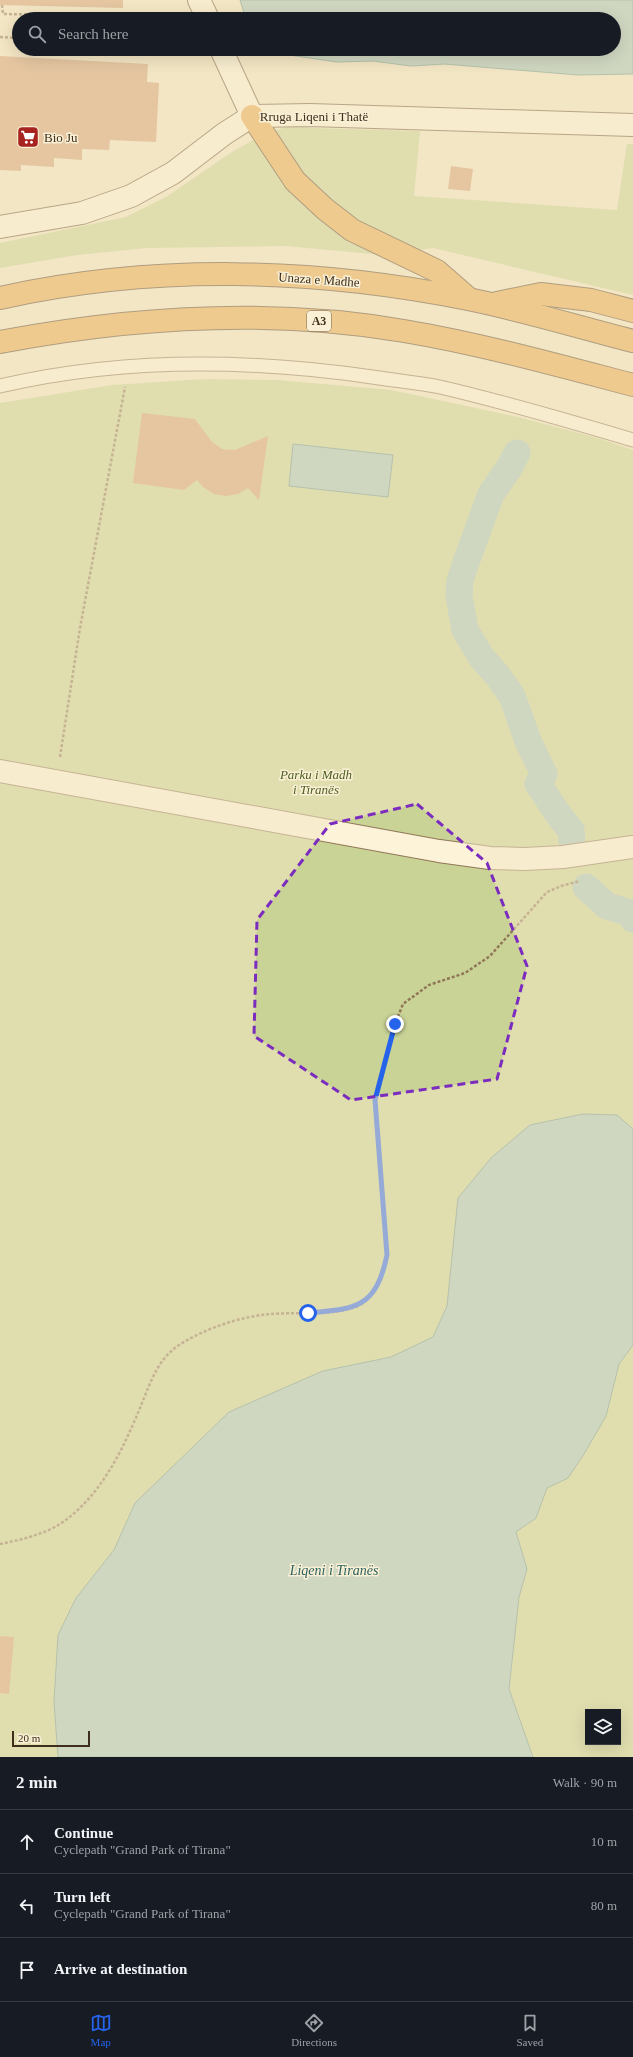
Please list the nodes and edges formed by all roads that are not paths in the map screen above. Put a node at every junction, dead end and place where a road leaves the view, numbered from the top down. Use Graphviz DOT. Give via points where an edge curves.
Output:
graph roads {
  1 [pos="224,56"];
  2 [pos="252,116"];
  3 [pos="633,125"];
  4 [pos="0,227"];
  5 [pos="0,298"];
  6 [pos="469,299"];
  7 [pos="492,304"];
  8 [pos="633,311"];
  9 [pos="633,341"];
  10 [pos="0,342"];
  11 [pos="633,385"];
  12 [pos="0,386"];
  13 [pos="633,440"];
  14 [pos="0,771"];
  15 [pos="633,847"];
  1 -- 2 [label="street"];
  2 -- 3 [label="street, Rruga Liqeni i Thatë" via="310,115"];
  2 -- 4 [label="street, Rruga Liqeni i Thatë" via="173,173 131,196 82,213"];
  2 -- 6 [label="highway" via="295,181 325,210 352,230 381,245 411,256 437,271"];
  5 -- 6 [label="highway, Unaza e Madhe" via="85,283 208,273 381,284"];
  6 -- 7 [label="highway, Unaza e Madhe"];
  7 -- 8 [label="highway" via="540,294 591,300"];
  7 -- 9 [label="highway, Unaza e Madhe"];
  10 -- 11 [label="highway, A3" via="122,323 235,318 305,320 403,330 461,341"];
  12 -- 13 [label="lane" via="65,373 174,363 222,363 333,371 438,387 523,407"];
  14 -- 15 [label="street" via="439,851 490,858 563,857"];
}
